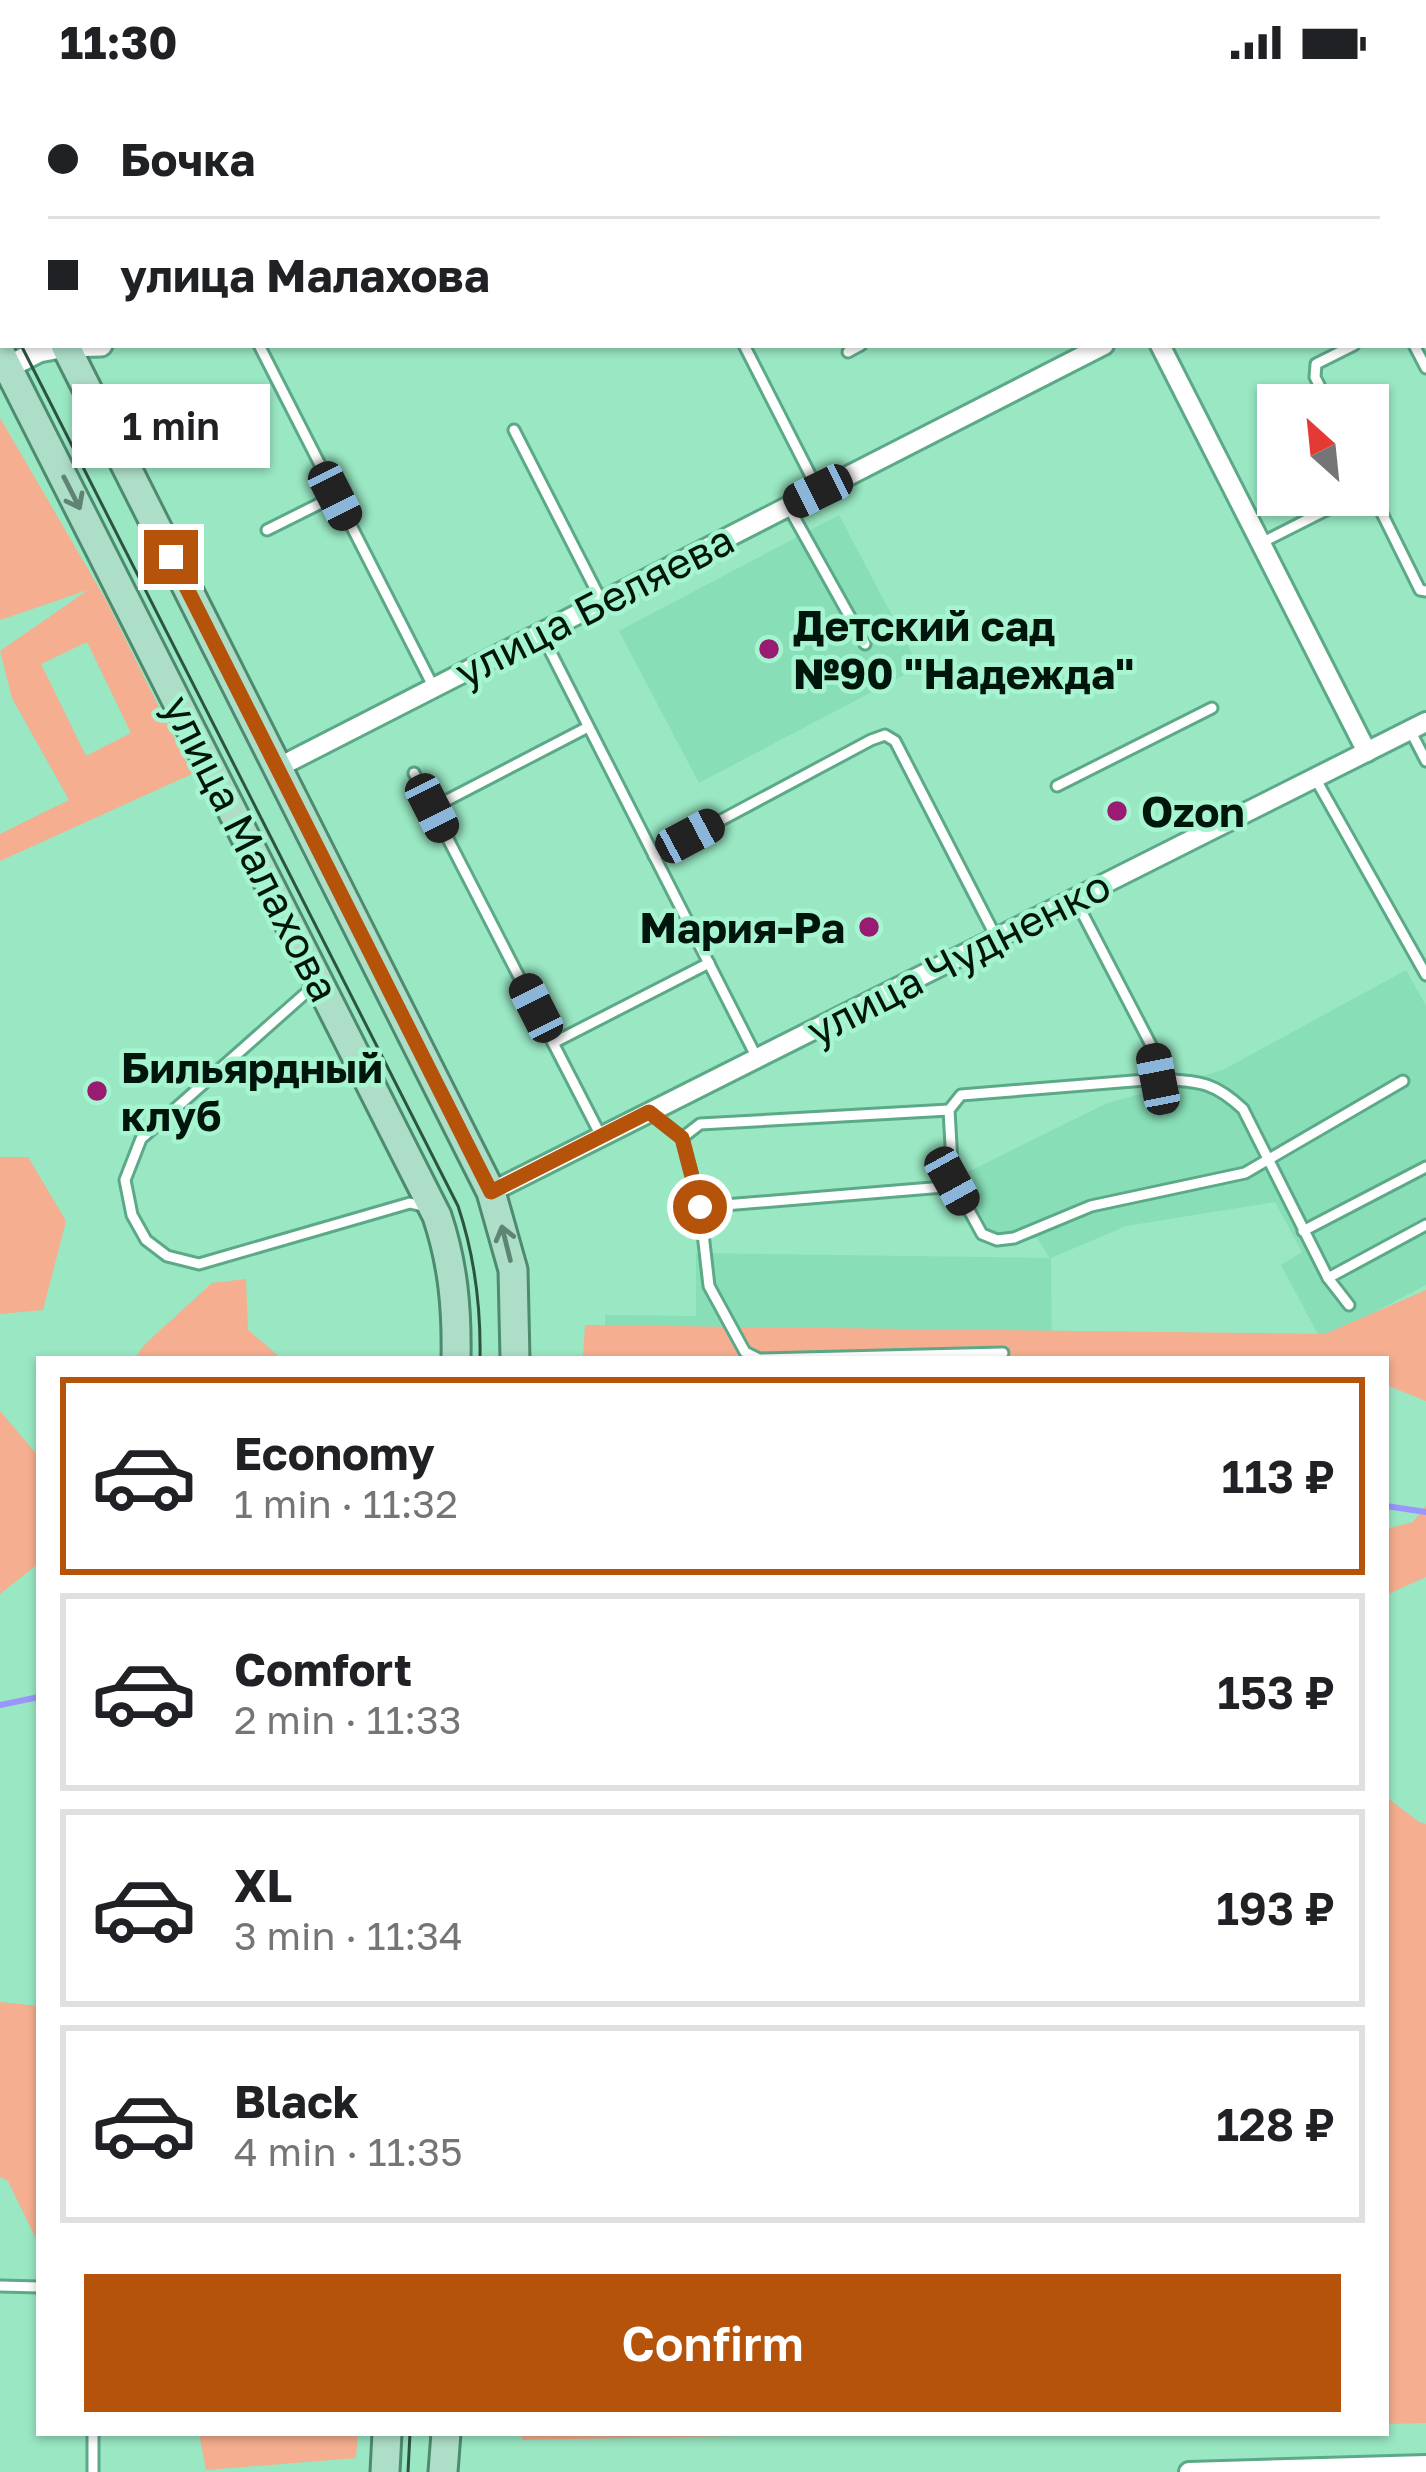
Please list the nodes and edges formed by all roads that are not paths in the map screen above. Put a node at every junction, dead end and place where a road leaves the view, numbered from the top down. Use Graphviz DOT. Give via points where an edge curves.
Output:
graph roads {
  1 [pos="55,348"];
  2 [pos="66,348"];
  3 [pos="261,348"];
  4 [pos="746,348"];
  5 [pos="855,348"];
  6 [pos="1098,348"];
  7 [pos="1162,348"];
  8 [pos="1348,348"];
  9 [pos="848,352"];
  10 [pos="6,374"];
  11 [pos="1319,384"];
  12 [pos="514,430"];
  13 [pos="818,491"];
  14 [pos="335,496"];
  15 [pos="788,506"];
  16 [pos="1314,516"];
  17 [pos="1383,516"];
  18 [pos="267,530"];
  19 [pos="1261,543"];
  20 [pos="1426,591"];
  21 [pos="602,602"];
  22 [pos="541,633"];
  23 [pos="865,644"];
  24 [pos="434,688"];
  25 [pos="1212,709"];
  26 [pos="1418,726"];
  27 [pos="588,727"];
  28 [pos="1367,752"];
  29 [pos="1426,761"];
  30 [pos="277,768"];
  31 [pos="414,773"];
  32 [pos="1315,778"];
  33 [pos="1057,786"];
  34 [pos="432,808"];
  35 [pos="654,856"];
  36 [pos="1075,898"];
  37 [pos="996,938"];
  38 [pos="709,963"];
  39 [pos="1426,975"];
  40 [pos="320,981"];
  41 [pos="554,1042"];
  42 [pos="757,1058"];
  43 [pos="1158,1079"];
  44 [pos="1403,1081"];
  45 [pos="949,1110"];
  46 [pos="649,1112"];
  47 [pos="602,1136"];
  48 [pos="682,1138"];
  49 [pos="1268,1159"];
  50 [pos="1426,1166"];
  51 [pos="952,1181"];
  52 [pos="491,1192"];
  53 [pos="700,1207"];
  54 [pos="437,1216"];
  55 [pos="1426,1225"];
  56 [pos="1303,1231"];
  57 [pos="1328,1278"];
  58 [pos="1349,1305"];
  59 [pos="1004,1352"];
  60 [pos="456,1356"];
  61 [pos="515,1356"];
  62 [pos="753,1356"];
  63 [pos="864,1356"];
  64 [pos="0,2287"];
  65 [pos="36,2287"];
  66 [pos="93,2436"];
  67 [pos="387,2436"];
  68 [pos="446,2436"];
  69 [pos="1426,2465"];
  70 [pos="93,2472"];
  71 [pos="385,2472"];
  72 [pos="443,2472"];
  73 [pos="1189,2472"];
  1 -- 10 [label="street"];
  2 -- 30 [label="main road, улица Малахова"];
  3 -- 14 [label="lane"];
  4 -- 13 [label="lane"];
  5 -- 9 [label="lane"];
  6 -- 13 [label="street, улица Беляева"];
  7 -- 19 [label="street"];
  8 -- 11 [label="lane" via="1316,364"];
  10 -- 40 [label="main road, улица Малахова, one-way"];
  12 -- 21 [label="lane"];
  13 -- 15 [label="street, улица Беляева"];
  14 -- 18 [label="lane"];
  14 -- 24 [label="lane"];
  15 -- 21 [label="street, улица Беляева"];
  15 -- 23 [label="lane"];
  16 -- 19 [label="lane"];
  17 -- 20 [label="lane"];
  19 -- 28 [label="street"];
  21 -- 22 [label="street, улица Беляева"];
  22 -- 24 [label="street, улица Беляева"];
  22 -- 27 [label="lane"];
  24 -- 30 [label="street, улица Беляева"];
  25 -- 33 [label="lane"];
  26 -- 28 [label="street, улица Чудненко"];
  26 -- 29 [label="lane"];
  27 -- 34 [label="lane"];
  27 -- 35 [label="lane"];
  28 -- 32 [label="street, улица Чудненко"];
  30 -- 52 [label="main road, улица Малахова"];
  31 -- 34 [label="lane"];
  32 -- 36 [label="street, улица Чудненко"];
  32 -- 39 [label="lane"];
  34 -- 41 [label="lane"];
  35 -- 37 [label="lane" via="885,735"];
  35 -- 38 [label="lane"];
  36 -- 37 [label="street, улица Чудненко"];
  36 -- 43 [label="lane" via="1151,1045"];
  37 -- 42 [label="street, улица Чудненко"];
  38 -- 41 [label="lane"];
  38 -- 42 [label="lane"];
  40 -- 54 [label="main road, улица Малахова"];
  40 -- 54 [label="lane" via="141,1139 125,1180 132,1215 167,1256 199,1264 410,1203"];
  41 -- 47 [label="lane"];
  42 -- 46 [label="street, улица Чудненко"];
  43 -- 45 [label="lane" via="961,1094"];
  43 -- 49 [label="lane" via="1223,1090 1243,1109"];
  44 -- 49 [label="lane"];
  45 -- 48 [label="lane" via="700,1124"];
  45 -- 51 [label="lane"];
  46 -- 47 [label="street, улица Чудненко"];
  46 -- 48 [label="lane"];
  47 -- 52 [label="street, улица Чудненко"];
  48 -- 53 [label="lane"];
  49 -- 51 [label="lane" via="1245,1173 1091,1206 997,1240 982,1234"];
  49 -- 56 [label="lane"];
  50 -- 56 [label="lane"];
  51 -- 53 [label="lane"];
  61 -- 52 [label="main road, улица Малахова, one-way" via="513,1270"];
  53 -- 62 [label="lane" via="709,1286"];
  54 -- 60 [label="main road, улица Малахова" via="454,1285"];
  55 -- 57 [label="lane"];
  56 -- 57 [label="lane"];
  57 -- 58 [label="lane"];
  59 -- 63 [label="lane"];
  64 -- 65 [label="lane"];
  66 -- 70 [label="lane"];
  67 -- 71 [label="main road"];
  68 -- 72 [label="main road"];
  69 -- 73 [label="street"];
}
